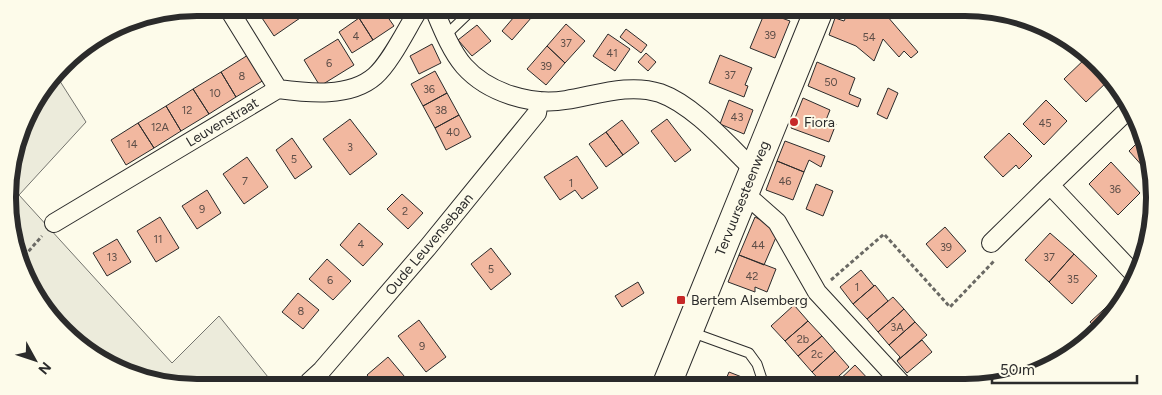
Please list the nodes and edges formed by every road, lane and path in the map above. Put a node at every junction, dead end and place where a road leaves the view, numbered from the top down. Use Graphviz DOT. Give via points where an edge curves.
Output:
graph roads {
  1 [pos="233,16"];
  2 [pos="415,16"];
  3 [pos="437,16"];
  4 [pos="466,16"];
  5 [pos="816,16"];
  6 [pos="446,35"];
  7 [pos="278,89"];
  8 [pos="539,101"];
  9 [pos="1125,113"];
  10 [pos="749,181"];
  11 [pos="1050,185"];
  12 [pos="54,223"];
  13 [pos="991,244"];
  14 [pos="26,255"];
  15 [pos="1131,270"];
  16 [pos="817,292"];
  17 [pos="689,331"];
  18 [pos="312,379"];
  19 [pos="669,379"];
  20 [pos="762,379"];
  21 [pos="897,379"];
  1 -- 7 [label="street"];
  2 -- 7 [label="street" via="375,76 355,88 328,92"];
  3 -- 6 [label="street"];
  4 -- 6 [label="lane"];
  5 -- 10 [label="main road, Tervuursesteenweg"];
  6 -- 8 [label="street" via="464,66 478,78 515,96"];
  7 -- 12 [label="street, Leuvenstraat"];
  8 -- 10 [label="street" via="563,101 623,89 644,89 678,100 697,116"];
  8 -- 18 [label="street, Oude Leuvensebaan" via="537,113 428,247"];
  9 -- 11 [label="street"];
  10 -- 16 [label="street"];
  10 -- 17 [label="main road, Tervuursesteenweg"];
  11 -- 13 [label="street"];
  11 -- 15 [label="street"];
  12 -- 14 [label="path"];
  13 -- 16 [label="path" via="1001,254 950,307 884,234"];
  16 -- 21 [label="street"];
  17 -- 19 [label="main road, Tervuursesteenweg"];
  17 -- 20 [label="lane" via="749,353"];
}
